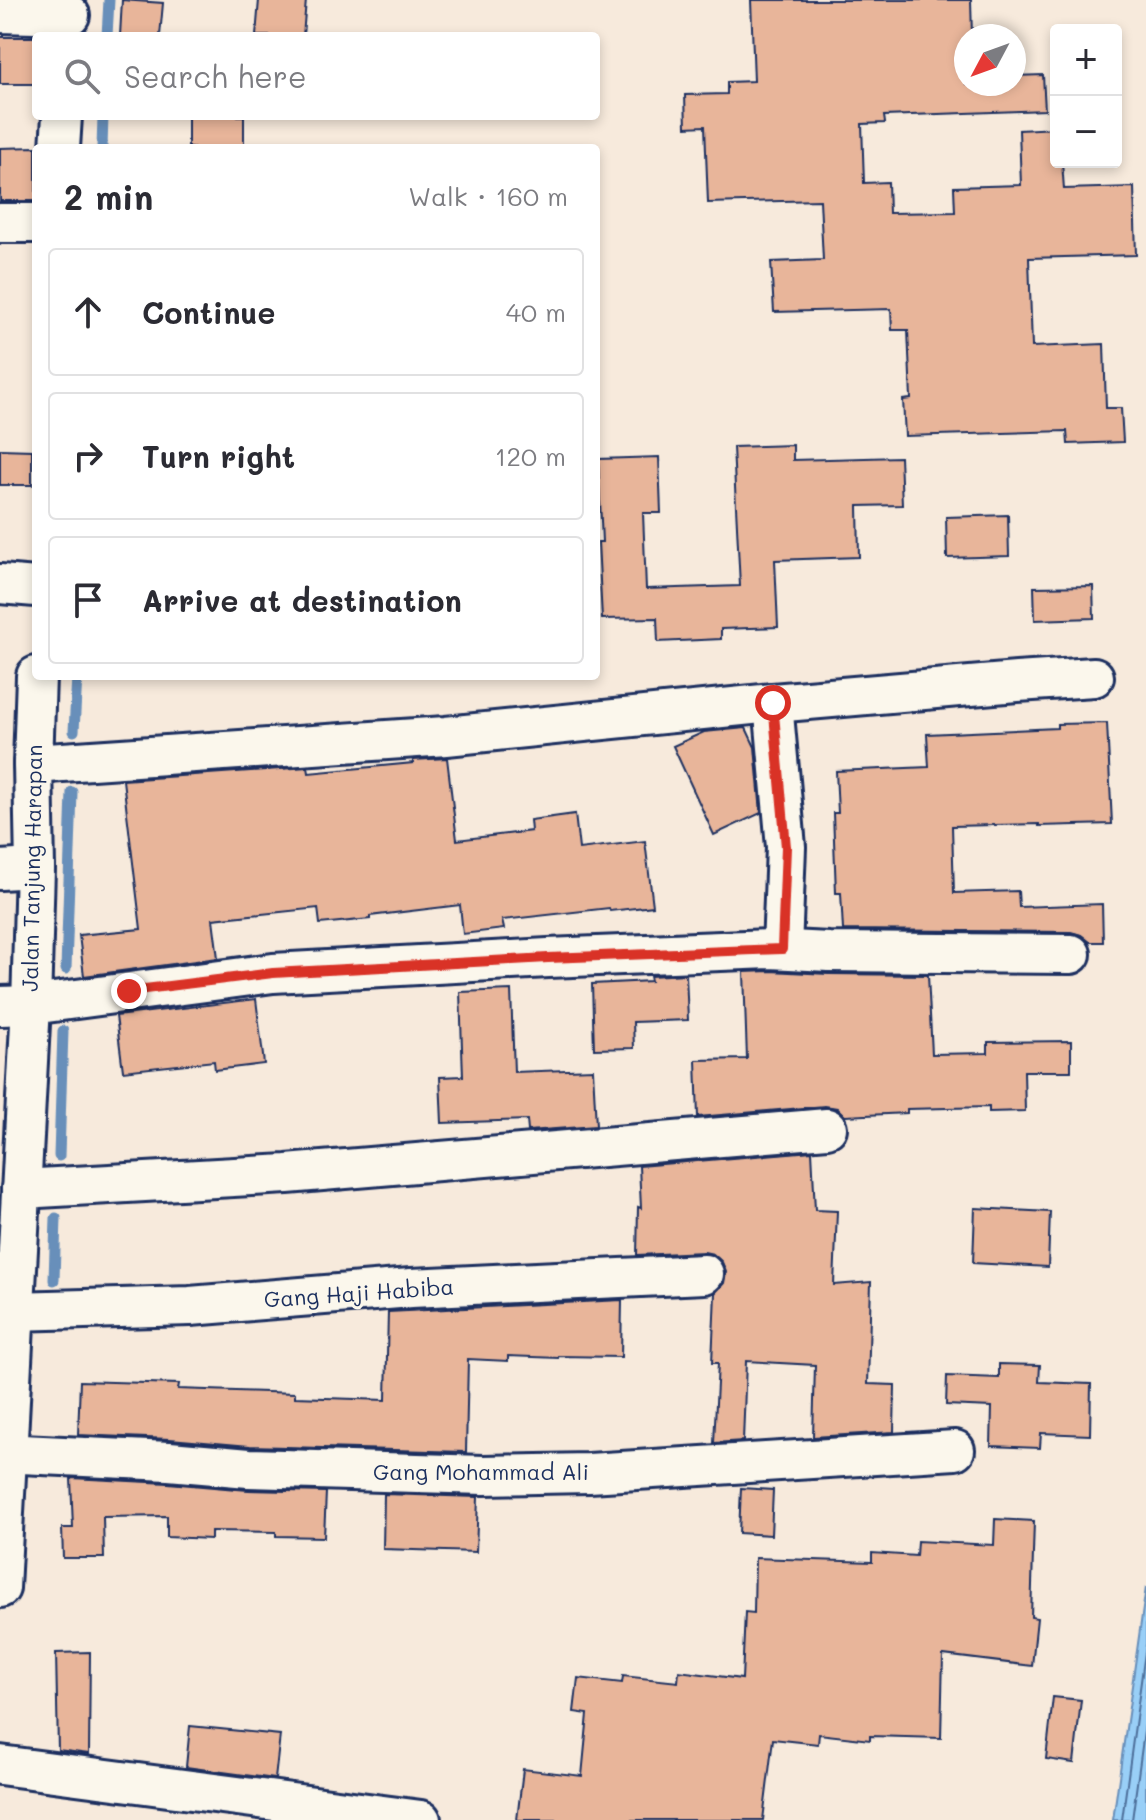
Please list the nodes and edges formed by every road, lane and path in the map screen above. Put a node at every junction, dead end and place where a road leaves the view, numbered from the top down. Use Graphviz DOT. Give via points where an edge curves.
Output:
graph roads {
  1 [pos="0,13"];
  2 [pos="70,17"];
  3 [pos="62,120"];
  4 [pos="60,144"];
  5 [pos="0,223"];
  6 [pos="32,223"];
  7 [pos="0,584"];
  8 [pos="32,587"];
  9 [pos="1094,677"];
  10 [pos="36,680"];
  11 [pos="773,703"];
  12 [pos="33,764"];
  13 [pos="18,869"];
  14 [pos="782,949"];
  15 [pos="1071,954"];
  16 [pos="15,1006"];
  17 [pos="827,1128"];
  18 [pos="21,1189"];
  19 [pos="704,1274"];
  20 [pos="14,1311"];
  21 [pos="955,1450"];
  22 [pos="3,1453"];
  23 [pos="1,1568"];
  24 [pos="0,1765"];
  25 [pos="421,1820"];
  1 -- 2 [label="street"];
  3 -- 4 [label="street"];
  5 -- 6 [label="street"];
  7 -- 8 [label="street"];
  9 -- 11 [label="street"];
  10 -- 12 [label="street, Jalan Tanjung Harapan"];
  11 -- 12 [label="street" via="446,736"];
  11 -- 14 [label="street" via="786,847"];
  12 -- 13 [label="street, Jalan Tanjung Harapan"];
  13 -- 16 [label="street, Jalan Tanjung Harapan"];
  14 -- 15 [label="street"];
  14 -- 16 [label="street" via="273,973"];
  16 -- 18 [label="street, Jalan Tanjung Harapan"];
  17 -- 18 [label="street" via="287,1174"];
  18 -- 20 [label="street, Jalan Tanjung Harapan"];
  19 -- 20 [label="street, Gang Haji Habiba" via="411,1288 190,1306"];
  20 -- 22 [label="street, Jalan Tanjung Harapan"];
  21 -- 22 [label="street, Gang Mohammad Ali" via="484,1475"];
  22 -- 23 [label="street, Jalan Tanjung Harapan"];
  24 -- 25 [label="street"];
}
